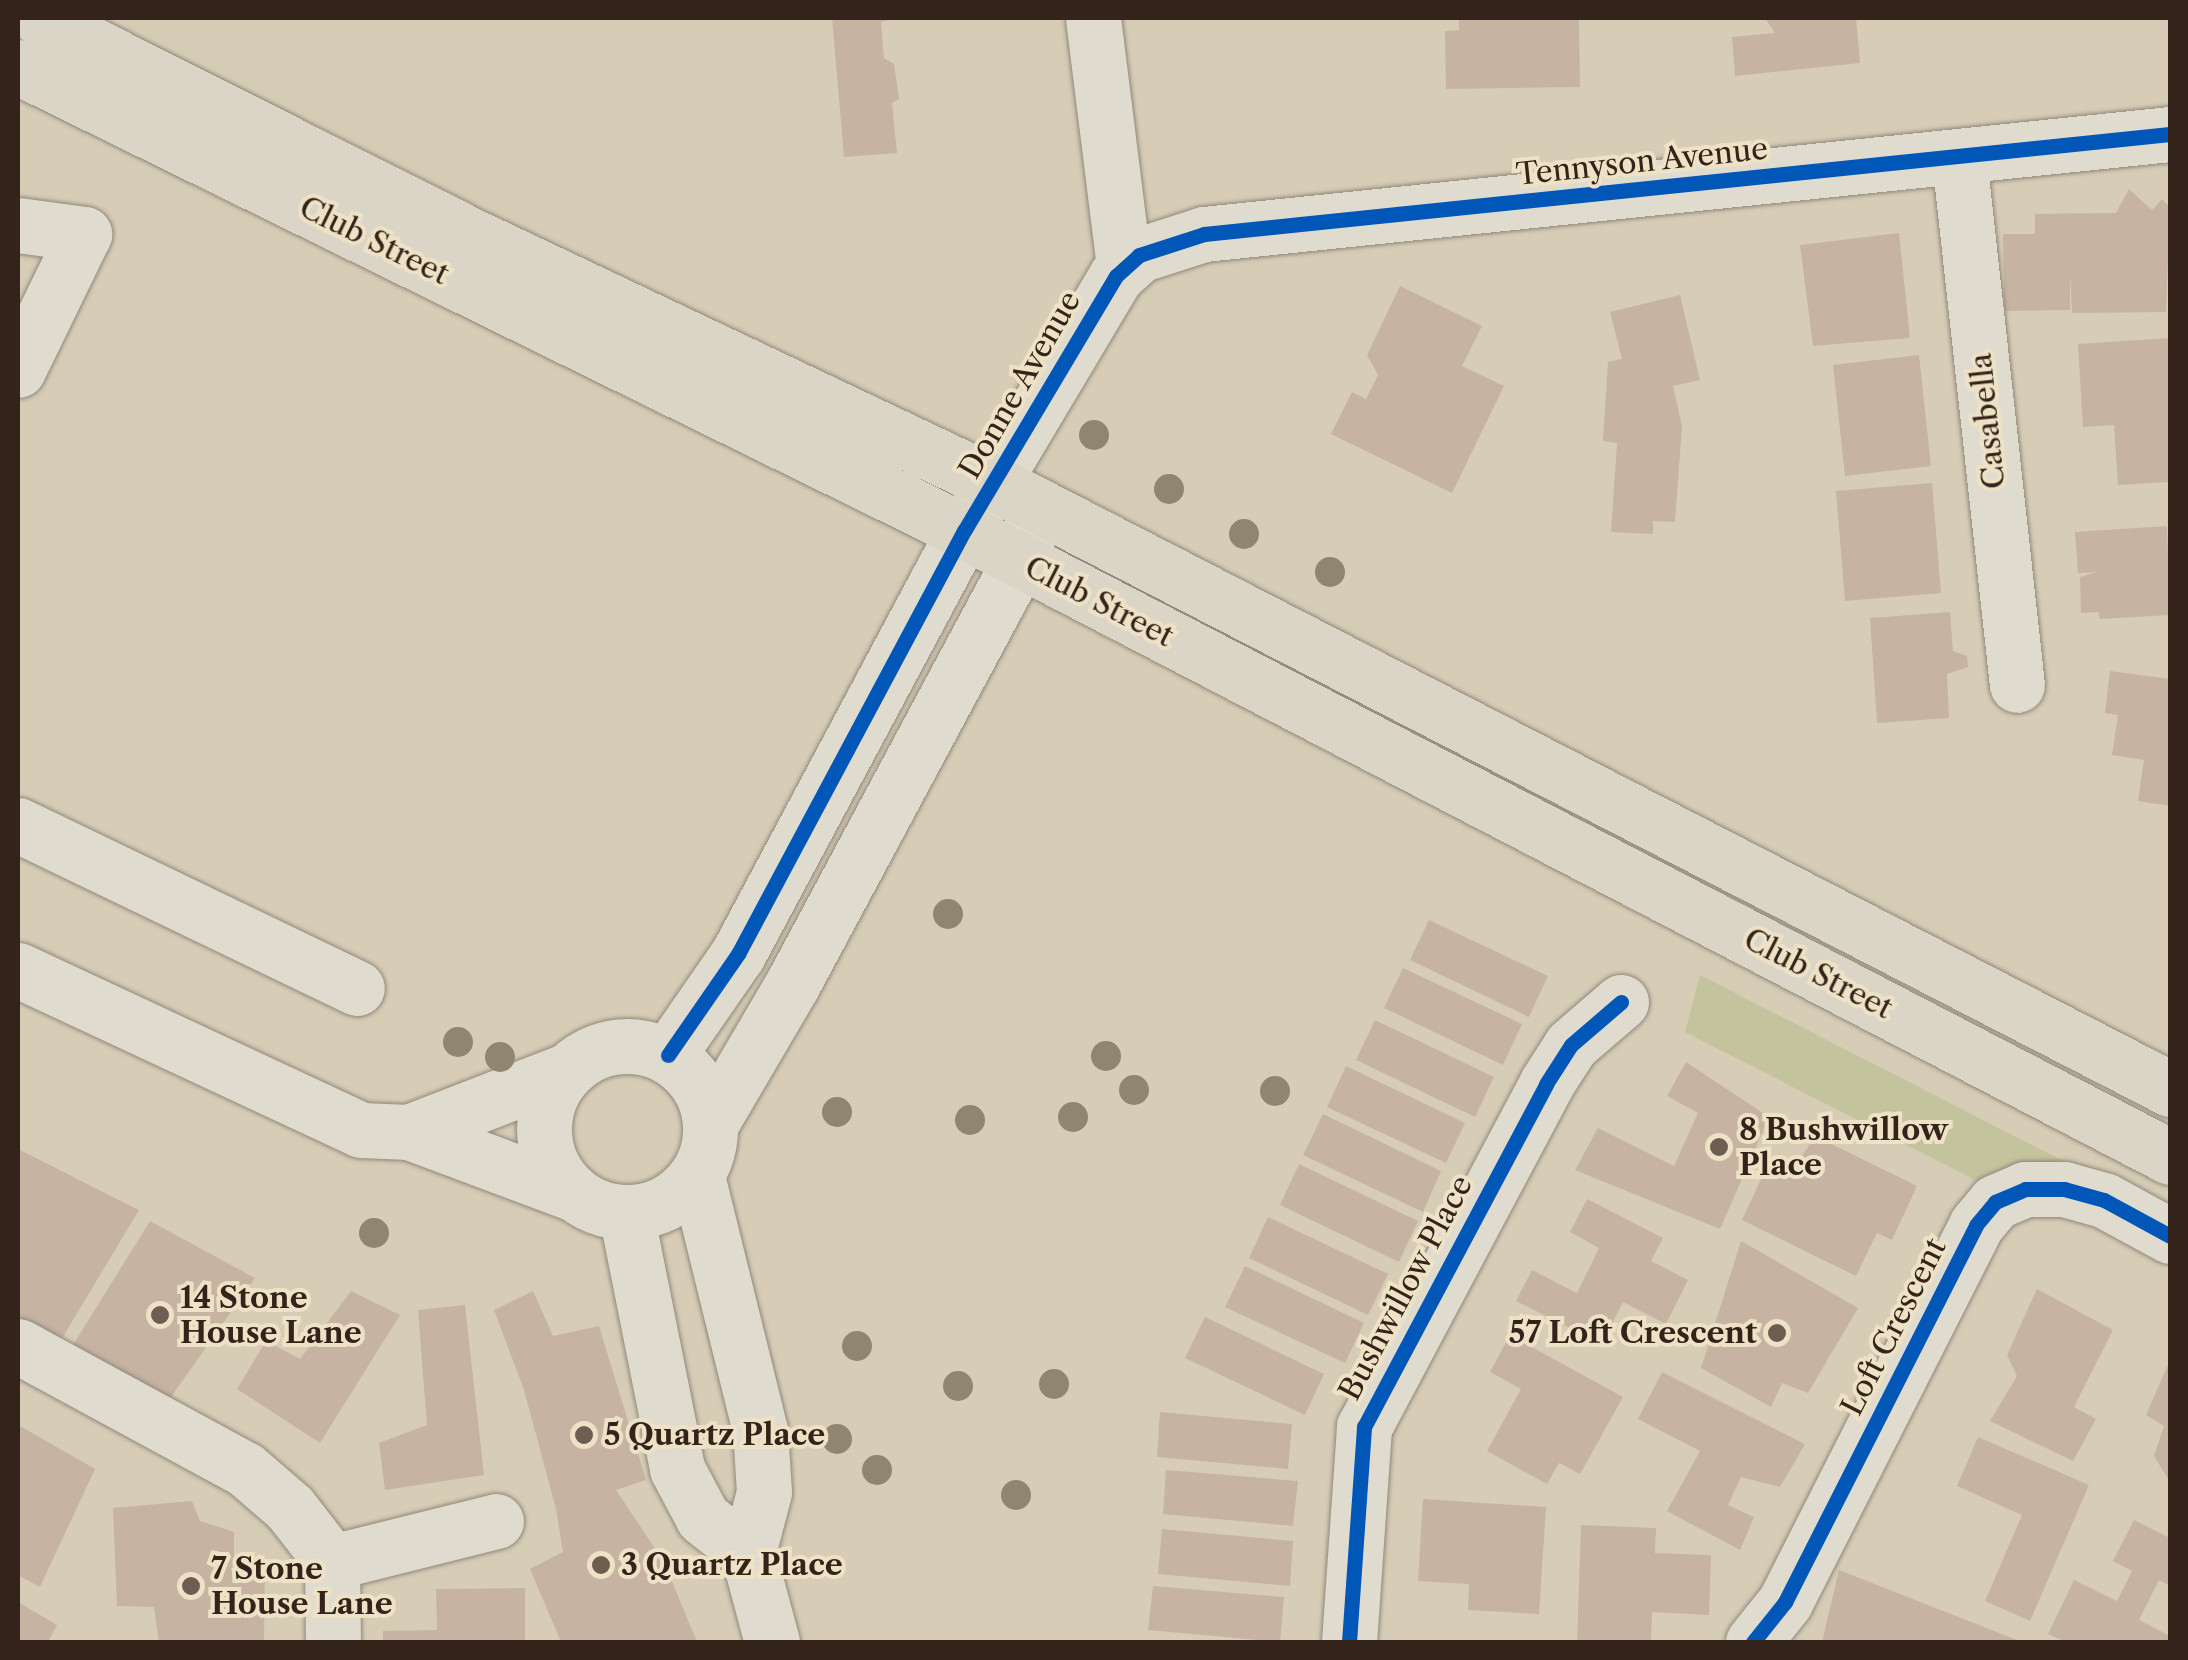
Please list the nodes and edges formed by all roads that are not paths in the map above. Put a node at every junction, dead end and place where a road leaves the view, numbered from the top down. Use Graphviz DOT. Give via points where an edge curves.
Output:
graph roads {
  1 [pos="39,18"];
  2 [pos="1092,18"];
  3 [pos="18,67"];
  4 [pos="2170,134"];
  5 [pos="1959,158"];
  6 [pos="18,225"];
  7 [pos="1124,266"];
  8 [pos="18,370"];
  9 [pos="1017,494"];
  10 [pos="964,531"];
  11 [pos="1020,560"];
  12 [pos="2017,685"];
  13 [pos="18,825"];
  14 [pos="18,946"];
  15 [pos="18,970"];
  16 [pos="357,988"];
  17 [pos="1621,1002"];
  18 [pos="668,1055"];
  19 [pos="213,1064"];
  20 [pos="566,1071"];
  21 [pos="2170,1089"];
  22 [pos="711,1123"];
  23 [pos="409,1132"];
  24 [pos="2170,1156"];
  25 [pos="697,1176"];
  26 [pos="575,1194"];
  27 [pos="626,1213"];
  28 [pos="2170,1236"];
  29 [pos="734,1327"];
  30 [pos="655,1345"];
  31 [pos="18,1346"];
  32 [pos="496,1521"];
  33 [pos="748,1553"];
  34 [pos="332,1562"];
  35 [pos="333,1642"];
  36 [pos="772,1642"];
  37 [pos="1348,1642"];
  38 [pos="1753,1642"];
  1 -- 9 [label="main road, Club Street" via="483,241"];
  2 -- 7 [label="street"];
  3 -- 10 [label="main road, Club Street"];
  4 -- 5 [label="street, Tennyson Avenue"];
  5 -- 7 [label="street, Tennyson Avenue" via="1204,234 1152,248"];
  5 -- 12 [label="street, Casabella"];
  6 -- 8 [label="street" via="84,234"];
  7 -- 9 [label="street, Donne Avenue" via="1054,388"];
  9 -- 10 [label="street, Donne Avenue"];
  9 -- 11 [label="street, Donne Avenue"];
  9 -- 21 [label="main road, Club Street"];
  10 -- 11 [label="main road, Club Street"];
  10 -- 18 [label="street, Donne Avenue" via="738,954"];
  11 -- 22 [label="street, Donne Avenue" via="792,986"];
  11 -- 24 [label="main road, Club Street"];
  13 -- 16 [label="street"];
  14 -- 19 [label="street" via="162,1017"];
  15 -- 19 [label="street"];
  17 -- 37 [label="street, Bushwillow Place" via="1571,1045 1546,1084 1364,1428"];
  18 -- 20 [label="street" via="614,1046"];
  18 -- 22 [label="street" via="705,1096"];
  19 -- 23 [label="street" via="360,1130"];
  20 -- 23 [label="street"];
  20 -- 26 [label="street" via="544,1121 551,1162"];
  22 -- 25 [label="street"];
  23 -- 26 [label="street"];
  25 -- 27 [label="street" via="678,1196"];
  25 -- 29 [label="street"];
  26 -- 27 [label="street"];
  27 -- 30 [label="street"];
  28 -- 38 [label="street, Loft Crescent" via="2104,1200 2064,1189 2025,1189 1995,1202 1976,1226 1786,1602"];
  29 -- 30 [label="street"];
  29 -- 33 [label="street" via="760,1430 764,1492"];
  30 -- 33 [label="street" via="677,1469 703,1518"];
  31 -- 34 [label="street" via="245,1469 314,1533"];
  32 -- 34 [label="street"];
  33 -- 36 [label="street"];
  34 -- 35 [label="street"];
}
